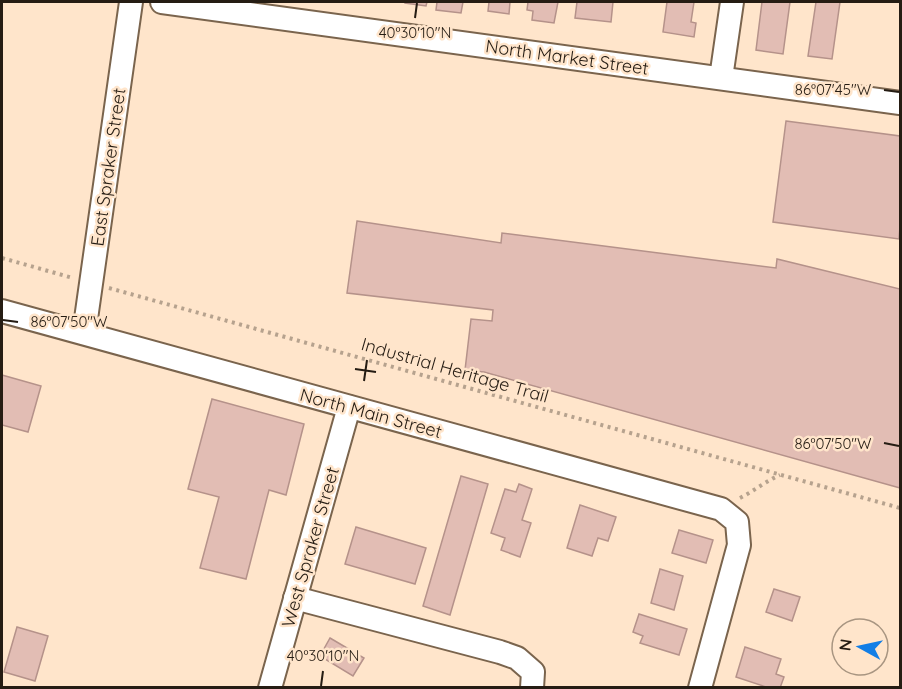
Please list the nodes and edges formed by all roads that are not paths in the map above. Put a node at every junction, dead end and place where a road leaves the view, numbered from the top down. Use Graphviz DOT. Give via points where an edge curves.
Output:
graph roads {
  1 [pos="130,2"];
  2 [pos="162,2"];
  3 [pos="732,2"];
  4 [pos="721,78"];
  5 [pos="900,103"];
  6 [pos="2,311"];
  7 [pos="84,333"];
  8 [pos="350,407"];
  9 [pos="295,598"];
  10 [pos="270,687"];
  11 [pos="532,687"];
  12 [pos="700,687"];
  1 -- 7 [label="street, East Spraker Street"];
  2 -- 4 [label="street, North Market Street"];
  3 -- 4 [label="street"];
  4 -- 5 [label="street, North Market Street"];
  6 -- 7 [label="street, North Main Street"];
  7 -- 8 [label="street, North Main Street"];
  8 -- 9 [label="street, West Spraker Street"];
  8 -- 12 [label="street, North Main Street" via="729,516 739,545"];
  9 -- 10 [label="street, West Spraker Street"];
  9 -- 11 [label="street" via="516,658 533,672"];
}
